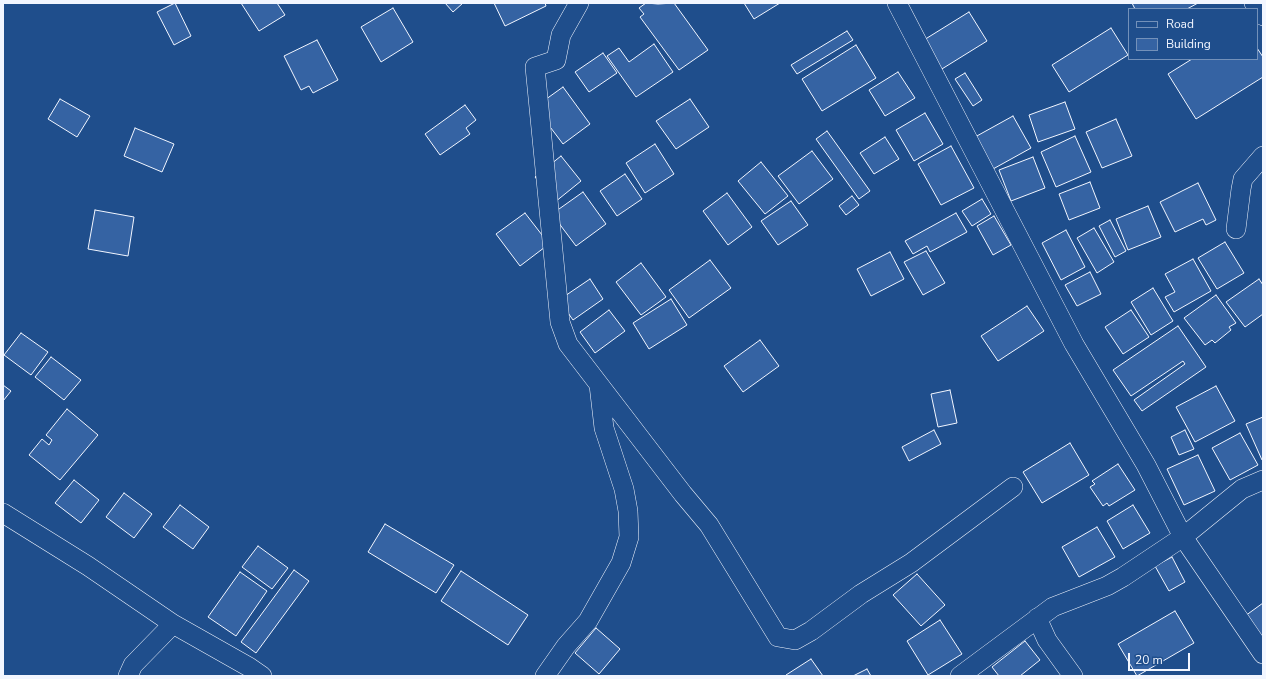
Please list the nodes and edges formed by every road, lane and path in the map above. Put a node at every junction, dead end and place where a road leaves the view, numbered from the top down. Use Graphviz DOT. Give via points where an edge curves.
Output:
graph roads {
  1 [pos="579,3"];
  2 [pos="897,3"];
  3 [pos="1263,156"];
  4 [pos="1236,229"];
  5 [pos="599,385"];
  6 [pos="1263,480"];
  7 [pos="1013,486"];
  8 [pos="3,513"];
  9 [pos="1183,537"];
  10 [pos="1037,618"];
  11 [pos="173,624"];
  12 [pos="1263,654"];
  13 [pos="128,676"];
  14 [pos="262,676"];
  15 [pos="544,676"];
  16 [pos="960,676"];
  17 [pos="1073,676"];
  1 -- 5 [label="street" via="561,35 556,60 535,67 560,322 568,344"];
  2 -- 9 [label="street" via="1074,344 1146,465"];
  3 -- 4 [label="street" via="1243,179"];
  5 -- 7 [label="street" via="709,525 778,637 795,640 811,631 861,594 911,563"];
  5 -- 15 [label="street" via="604,428 624,489 629,537 621,563 588,621"];
  6 -- 9 [label="street" via="1242,489"];
  8 -- 11 [label="street" via="88,566"];
  9 -- 10 [label="street" via="1123,577 1053,607"];
  9 -- 12 [label="street"];
  10 -- 16 [label="street"];
  10 -- 17 [label="street" via="1047,640"];
  11 -- 13 [label="street" via="133,665"];
  11 -- 14 [label="street"];
}
